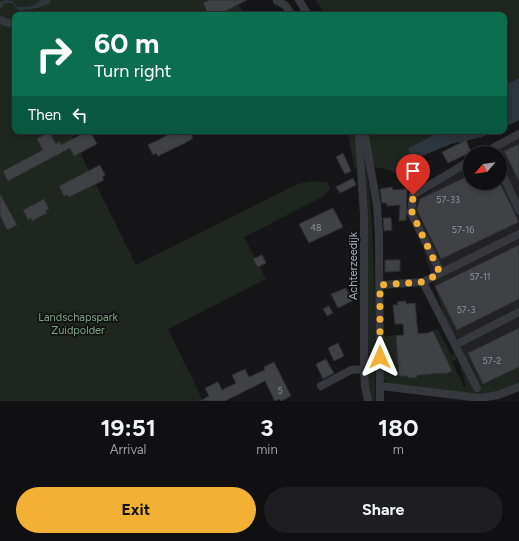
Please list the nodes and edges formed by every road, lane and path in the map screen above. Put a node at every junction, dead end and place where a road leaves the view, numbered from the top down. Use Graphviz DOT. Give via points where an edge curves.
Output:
graph roads {
  1 [pos="299,0"];
  2 [pos="276,1"];
  3 [pos="290,12"];
  4 [pos="306,12"];
  5 [pos="0,20"];
  6 [pos="12,23"];
  7 [pos="359,134"];
  8 [pos="364,134"];
  9 [pos="519,134"];
  10 [pos="499,146"];
  11 [pos="463,165"];
  12 [pos="507,184"];
  13 [pos="519,210"];
  14 [pos="519,234"];
  15 [pos="440,273"];
  16 [pos="423,282"];
  17 [pos="380,285"];
  18 [pos="519,312"];
  19 [pos="455,345"];
  20 [pos="364,369"];
  21 [pos="321,386"];
  22 [pos="381,386"];
  23 [pos="519,387"];
  24 [pos="477,388"];
  25 [pos="368,401"];
  26 [pos="380,401"];
  1 -- 4 [label="street"];
  2 -- 3 [label="street" via="285,5"];
  5 -- 6 [label="street"];
  7 -- 20 [label="street, Achterzeedijk" via="364,215"];
  8 -- 17 [label="street" via="379,234"];
  9 -- 10 [label="street"];
  11 -- 15 [label="street" via="413,195 412,213"];
  12 -- 13 [label="street"];
  14 -- 15 [label="street"];
  15 -- 16 [label="street"];
  16 -- 17 [label="street"];
  16 -- 19 [label="street"];
  17 -- 22 [label="street"];
  18 -- 19 [label="street"];
  19 -- 24 [label="street"];
  20 -- 21 [label="street" via="351,370"];
  20 -- 25 [label="street, Achterzeedijk"];
  22 -- 23 [label="street" via="480,398"];
  22 -- 26 [label="street"];
}
